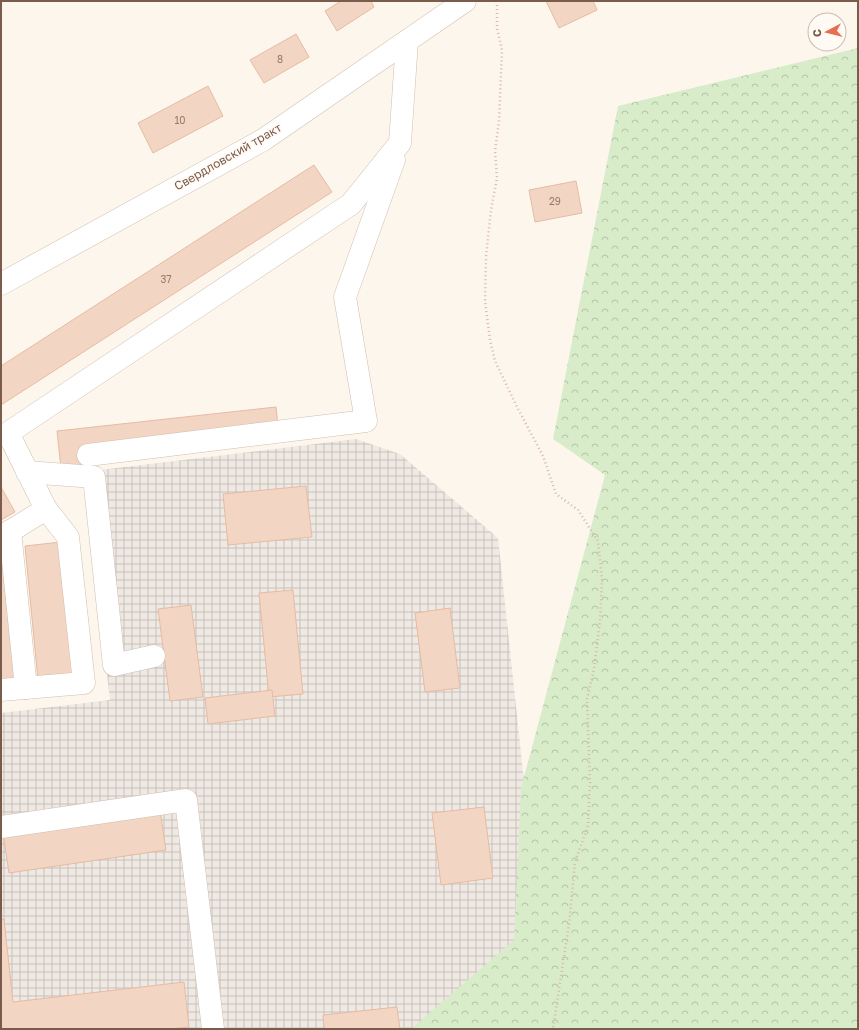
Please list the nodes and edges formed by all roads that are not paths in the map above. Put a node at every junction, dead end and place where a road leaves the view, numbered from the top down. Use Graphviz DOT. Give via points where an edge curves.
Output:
graph roads {
  1 [pos="465,1"];
  2 [pos="407,41"];
  3 [pos="400,143"];
  4 [pos="1,284"];
  5 [pos="88,454"];
  6 [pos="27,472"];
  7 [pos="46,509"];
  8 [pos="6,534"];
  9 [pos="154,656"];
  10 [pos="26,688"];
  11 [pos="1,690"];
  12 [pos="1,827"];
  13 [pos="213,1029"];
  1 -- 2 [label="street, Свердловский тракт"];
  2 -- 3 [label="street"];
  2 -- 4 [label="street, Свердловский тракт" via="263,140"];
  3 -- 5 [label="street" via="345,297 366,422"];
  3 -- 6 [label="street" via="351,204 8,433"];
  6 -- 7 [label="street"];
  6 -- 9 [label="street" via="94,477 114,665"];
  7 -- 8 [label="street"];
  7 -- 10 [label="street" via="68,537 84,683"];
  8 -- 10 [label="street"];
  10 -- 11 [label="street"];
  12 -- 13 [label="street" via="186,800"];
}
